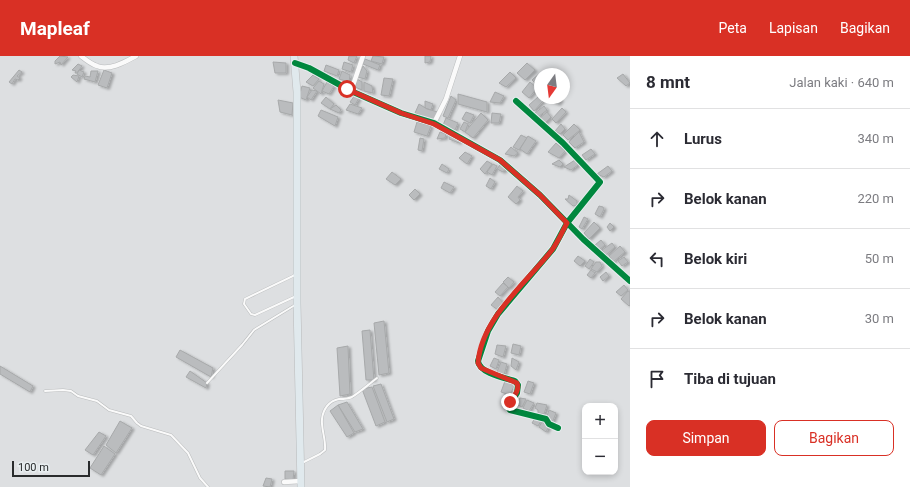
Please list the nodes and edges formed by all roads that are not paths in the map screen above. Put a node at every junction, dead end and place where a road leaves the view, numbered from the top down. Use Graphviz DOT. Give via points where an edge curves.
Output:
graph roads {
  1 [pos="81,56"];
  2 [pos="136,56"];
  3 [pos="363,56"];
  4 [pos="460,56"];
  5 [pos="295,60"];
  6 [pos="351,92"];
  7 [pos="516,102"];
  8 [pos="434,124"];
  9 [pos="567,223"];
  10 [pos="297,274"];
  11 [pos="630,281"];
  12 [pos="297,295"];
  13 [pos="297,303"];
  14 [pos="377,378"];
  15 [pos="207,383"];
  16 [pos="45,391"];
  17 [pos="558,428"];
  18 [pos="300,464"];
  19 [pos="284,482"];
  20 [pos="301,484"];
  21 [pos="208,487"];
  1 -- 2 [label="street" via="96,66 105,67"];
  3 -- 6 [label="street"];
  4 -- 8 [label="street" via="446,99"];
  5 -- 6 [label="street"];
  5 -- 10 [label="main road"];
  6 -- 8 [label="street"];
  7 -- 9 [label="street" via="563,142 600,182"];
  8 -- 9 [label="street" via="500,160"];
  9 -- 11 [label="street"];
  9 -- 17 [label="street" via="553,249 492,323 478,361 478,365 483,369 517,383 518,389 508,407 510,410 546,419 549,424"];
  10 -- 12 [label="main road"];
  10 -- 12 [label="lane" via="245,299 244,304 251,314 255,315"];
  12 -- 13 [label="main road"];
  13 -- 15 [label="lane" via="254,330"];
  13 -- 18 [label="main road"];
  14 -- 18 [label="lane" via="352,397 337,399 329,404 322,419 325,450"];
  16 -- 21 [label="lane" via="71,391 78,396 97,401 109,410 131,416 137,424 170,434 190,455 201,481"];
  18 -- 20 [label="main road"];
  19 -- 20 [label="street"];
}
